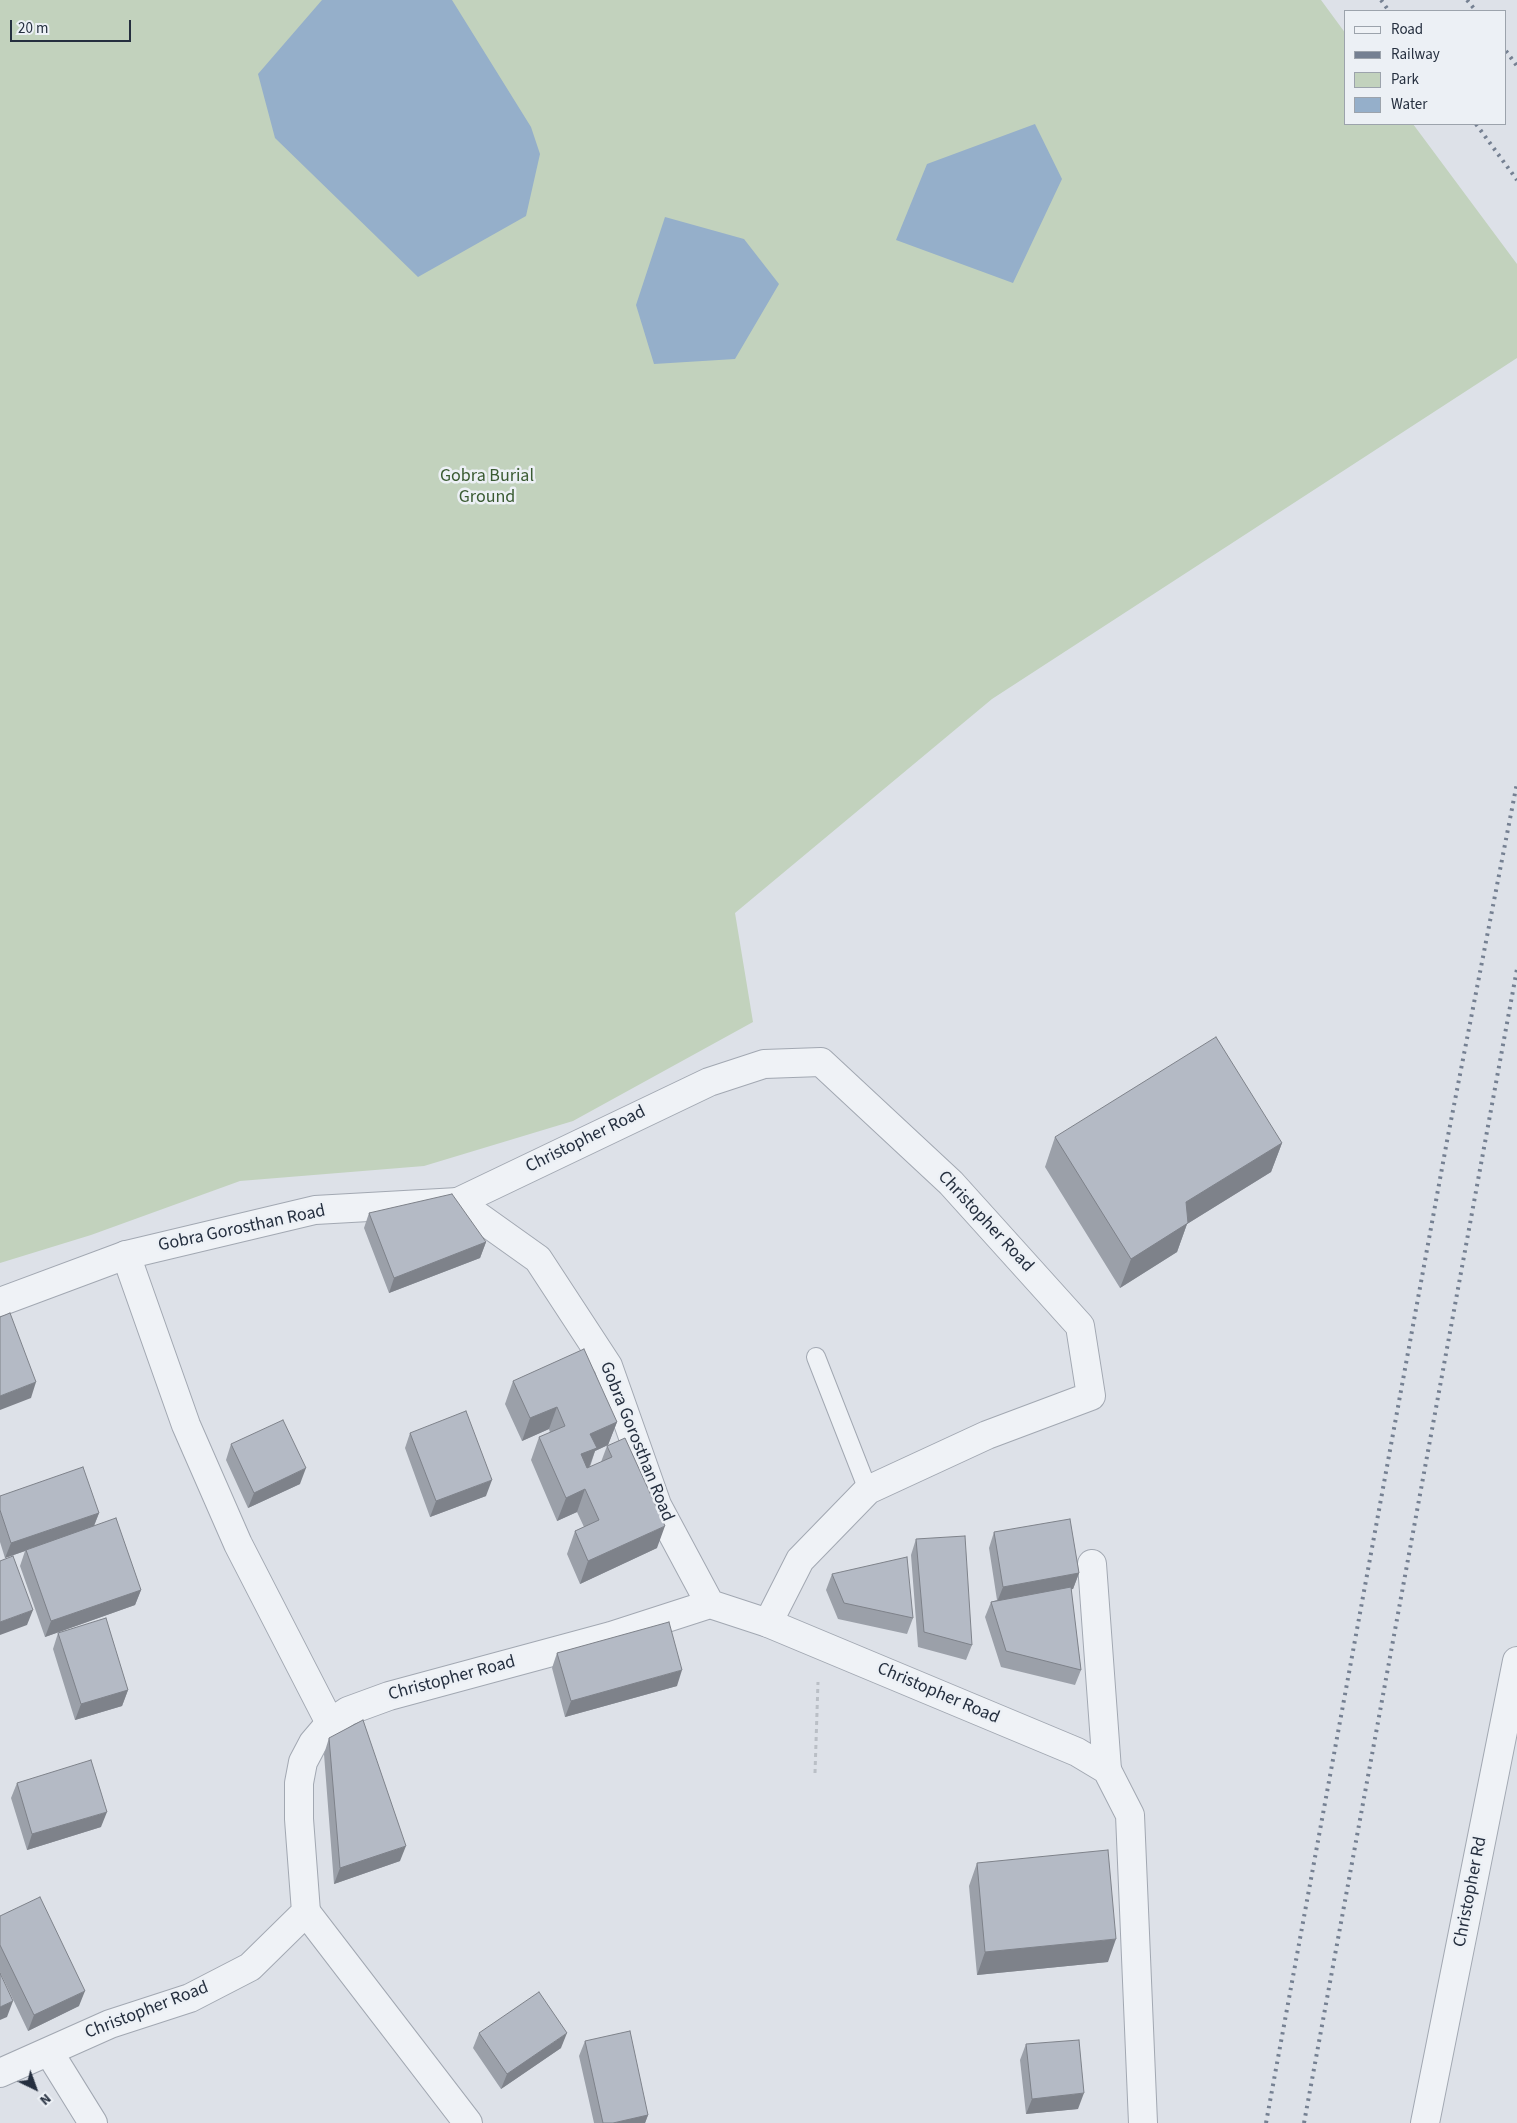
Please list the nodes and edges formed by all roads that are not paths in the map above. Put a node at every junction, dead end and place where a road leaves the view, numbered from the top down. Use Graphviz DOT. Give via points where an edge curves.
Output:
graph roads {
  1 [pos="458,1202"];
  2 [pos="126,1255"];
  3 [pos="0,1302"];
  4 [pos="816,1357"];
  5 [pos="868,1490"];
  6 [pos="1092,1564"];
  7 [pos="710,1604"];
  8 [pos="768,1623"];
  9 [pos="1517,1661"];
  10 [pos="330,1723"];
  11 [pos="1106,1770"];
  12 [pos="306,1912"];
  13 [pos="49,2052"];
  14 [pos="0,2073"];
  15 [pos="93,2123"];
  16 [pos="468,2123"];
  17 [pos="1143,2123"];
  18 [pos="1425,2123"];
  1 -- 2 [label="street, Gobra Gorosthan Road" via="315,1210"];
  1 -- 5 [label="street, Christopher Road" via="709,1082 764,1064 821,1062 951,1182 1080,1326 1091,1396 987,1435"];
  1 -- 7 [label="street, Gobra Gorosthan Road" via="538,1259 608,1366 657,1505"];
  2 -- 3 [label="street, Gobra Gorosthan Road"];
  2 -- 10 [label="street" via="186,1425 238,1544"];
  4 -- 5 [label="lane"];
  5 -- 8 [label="street, Christopher Road" via="800,1560"];
  6 -- 11 [label="street"];
  7 -- 8 [label="street, Christopher Road"];
  7 -- 10 [label="street, Christopher Road" via="611,1636 389,1696 348,1711"];
  8 -- 11 [label="street, Christopher Road" via="1077,1752"];
  9 -- 18 [label="street, Christopher Rd"];
  10 -- 12 [label="street, Christopher Road" via="313,1743 303,1762 299,1783"];
  11 -- 17 [label="street" via="1130,1815"];
  12 -- 13 [label="street, Christopher Road" via="250,1967 190,1998 110,2024"];
  12 -- 16 [label="street"];
  13 -- 14 [label="street, Christopher Road"];
  13 -- 15 [label="street"];
}
